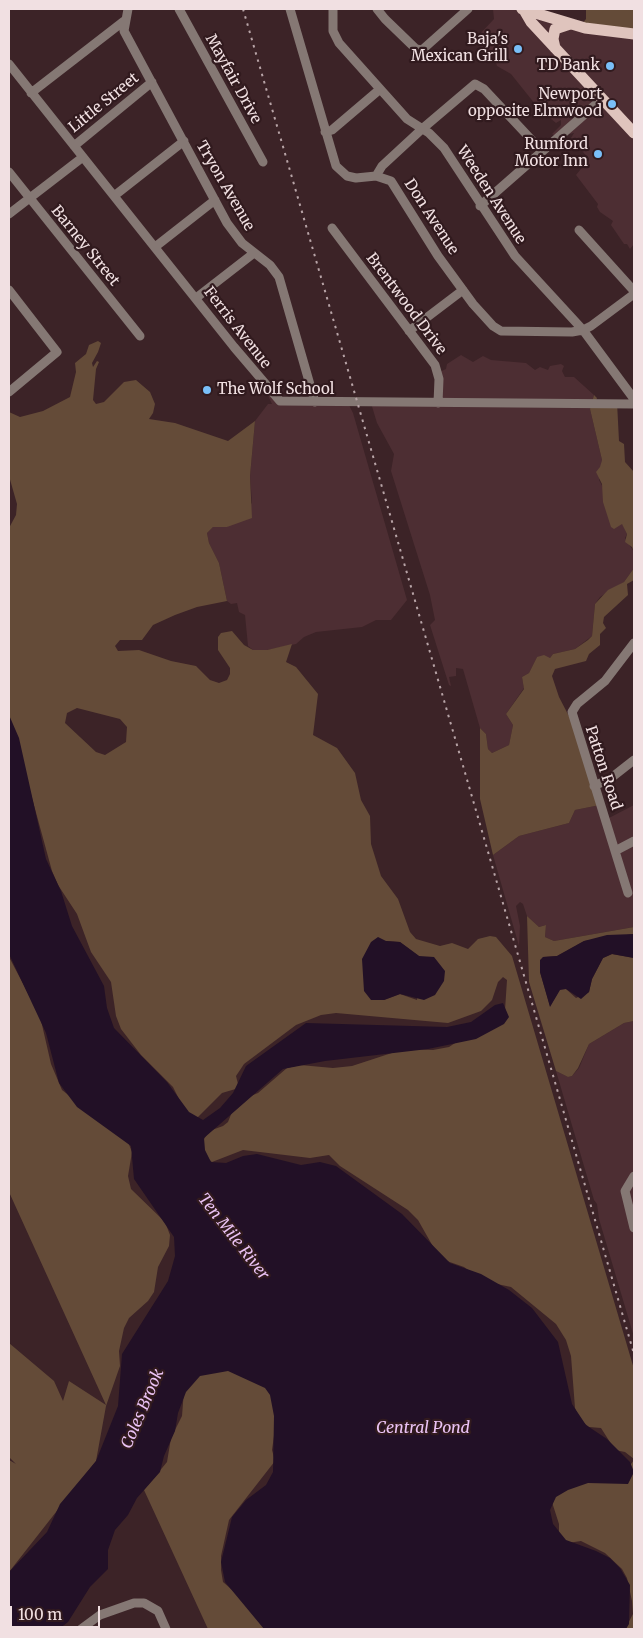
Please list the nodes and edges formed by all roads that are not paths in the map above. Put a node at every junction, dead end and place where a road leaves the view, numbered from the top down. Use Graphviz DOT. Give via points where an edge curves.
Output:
graph roads {
  1 [pos="128,9"];
  2 [pos="180,9"];
  3 [pos="290,9"];
  4 [pos="333,9"];
  5 [pos="377,9"];
  6 [pos="468,9"];
  7 [pos="522,9"];
  8 [pos="124,22"];
  9 [pos="570,24"];
  10 [pos="634,34"];
  11 [pos="555,48"];
  12 [pos="9,64"];
  13 [pos="152,82"];
  14 [pos="379,90"];
  15 [pos="32,93"];
  16 [pos="602,98"];
  17 [pos="422,129"];
  18 [pos="326,132"];
  19 [pos="634,133"];
  20 [pos="184,141"];
  21 [pos="74,146"];
  22 [pos="542,151"];
  23 [pos="83,158"];
  24 [pos="263,162"];
  25 [pos="9,172"];
  26 [pos="376,176"];
  27 [pos="114,196"];
  28 [pos="30,199"];
  29 [pos="215,200"];
  30 [pos="480,206"];
  31 [pos="9,214"];
  32 [pos="332,228"];
  33 [pos="579,230"];
  34 [pos="155,247"];
  35 [pos="254,253"];
  36 [pos="9,290"];
  37 [pos="463,290"];
  38 [pos="634,292"];
  39 [pos="196,298"];
  40 [pos="582,330"];
  41 [pos="409,331"];
  42 [pos="140,336"];
  43 [pos="9,392"];
  44 [pos="634,399"];
  45 [pos="315,402"];
  46 [pos="438,403"];
  47 [pos="634,404"];
  48 [pos="634,643"];
  49 [pos="634,760"];
  50 [pos="594,786"];
  51 [pos="634,841"];
  52 [pos="615,852"];
  53 [pos="628,893"];
  54 [pos="634,1176"];
  55 [pos="634,1228"];
  56 [pos="82,1629"];
  57 [pos="166,1629"];
  1 -- 8 [label="street"];
  2 -- 24 [label="street, Mayfair Drive"];
  3 -- 18 [label="street"];
  4 -- 14 [label="street, Weeden Avenue" via="335,38"];
  5 -- 6 [label="street" via="416,49 422,50"];
  7 -- 9 [label="main road"];
  7 -- 11 [label="main road"];
  8 -- 13 [label="street, Tryon Avenue" via="124,32"];
  8 -- 15 [label="street"];
  9 -- 10 [label="main road"];
  9 -- 11 [label="main road" via="555,30"];
  11 -- 16 [label="main road"];
  12 -- 15 [label="street, Ferris Avenue"];
  13 -- 20 [label="street, Tryon Avenue"];
  13 -- 21 [label="street, Little Street"];
  14 -- 17 [label="street, Weeden Avenue" via="406,119"];
  14 -- 18 [label="street"];
  15 -- 21 [label="street, Ferris Avenue"];
  16 -- 19 [label="main road"];
  16 -- 22 [label="street"];
  17 -- 22 [label="street" via="475,84 484,89"];
  17 -- 26 [label="street" via="382,166"];
  17 -- 30 [label="street, Weeden Avenue" via="444,148"];
  18 -- 26 [label="street" via="340,172 356,178"];
  20 -- 27 [label="street"];
  20 -- 29 [label="street, Tryon Avenue"];
  21 -- 23 [label="street, Ferris Avenue"];
  22 -- 30 [label="street"];
  23 -- 27 [label="street, Ferris Avenue"];
  23 -- 28 [label="street"];
  25 -- 28 [label="street, Barney Street"];
  26 -- 37 [label="street, Don Avenue" via="396,187"];
  27 -- 34 [label="street, Ferris Avenue"];
  28 -- 31 [label="street"];
  28 -- 42 [label="street, Barney Street"];
  29 -- 34 [label="street"];
  29 -- 35 [label="street, Tryon Avenue" via="236,235"];
  30 -- 40 [label="street, Weeden Avenue" via="527,272"];
  32 -- 41 [label="street, Brentwood Drive"];
  33 -- 38 [label="street"];
  34 -- 39 [label="street, Ferris Avenue"];
  35 -- 39 [label="street"];
  35 -- 45 [label="street, Tryon Avenue" via="279,277"];
  36 -- 43 [label="street" via="57,352"];
  37 -- 40 [label="street, Don Avenue" via="497,329"];
  37 -- 41 [label="street"];
  38 -- 40 [label="street"];
  39 -- 45 [label="street, Ferris Avenue" via="276,398 287,403"];
  40 -- 44 [label="street, Weeden Avenue"];
  41 -- 46 [label="street, Brentwood Drive" via="438,371"];
  45 -- 46 [label="street, Ferris Avenue"];
  46 -- 47 [label="street, Ferris Avenue"];
  48 -- 50 [label="street, Patton Road" via="605,682 573,708 573,719"];
  49 -- 50 [label="street" via="611,778"];
  50 -- 52 [label="street, Patton Road"];
  51 -- 52 [label="street"];
  52 -- 53 [label="street, Patton Road"];
  54 -- 55 [label="street" via="624,1191"];
  56 -- 57 [label="street" via="117,1607 144,1603 158,1611"];
}
